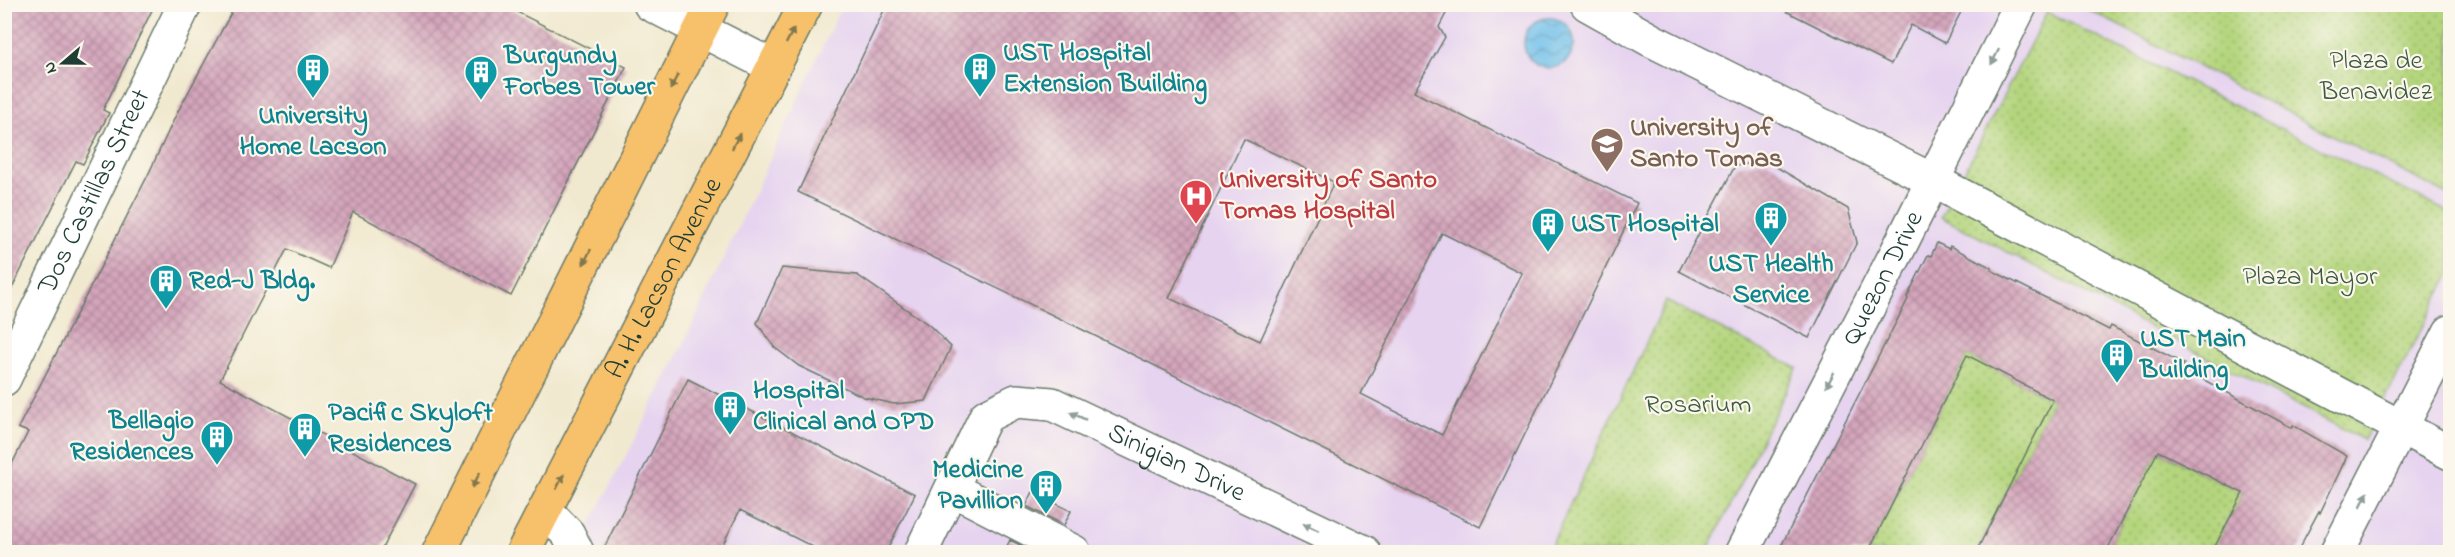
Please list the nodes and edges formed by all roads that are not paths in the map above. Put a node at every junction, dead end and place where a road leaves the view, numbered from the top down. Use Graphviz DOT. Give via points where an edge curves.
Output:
graph roads {
  1 [pos="185,4"];
  2 [pos="650,4"];
  3 [pos="806,4"];
  4 [pos="1587,4"];
  5 [pos="2021,4"];
  6 [pos="706,17"];
  7 [pos="774,67"];
  8 [pos="1932,180"];
  9 [pos="2451,332"];
  10 [pos="4,379"];
  11 [pos="2388,420"];
  12 [pos="2451,453"];
  13 [pos="952,489"];
  14 [pos="545,510"];
  15 [pos="439,552"];
  16 [pos="523,552"];
  17 [pos="577,552"];
  18 [pos="921,552"];
  19 [pos="1074,552"];
  20 [pos="1364,552"];
  21 [pos="1742,552"];
  22 [pos="2337,552"];
  1 -- 10 [label="street, Dos Castillas Street"];
  2 -- 6 [label="street"];
  7 -- 3 [label="main road, A. H. Lacson Avenue, one-way"];
  4 -- 8 [label="street"];
  5 -- 8 [label="street, Quezon Drive, one-way"];
  6 -- 7 [label="street"];
  6 -- 15 [label="main road, one-way"];
  14 -- 7 [label="main road, A. H. Lacson Avenue, one-way"];
  8 -- 11 [label="street"];
  8 -- 21 [label="street, Quezon Drive, one-way"];
  9 -- 11 [label="street"];
  11 -- 12 [label="street"];
  22 -- 11 [label="street, one-way"];
  13 -- 18 [label="street"];
  13 -- 19 [label="street"];
  20 -- 13 [label="street, Sinigian Drive, one-way" via="1052,404 1016,401 987,416"];
  14 -- 16 [label="main road, A. H. Lacson Avenue"];
  14 -- 17 [label="street" via="568,534"];
}
